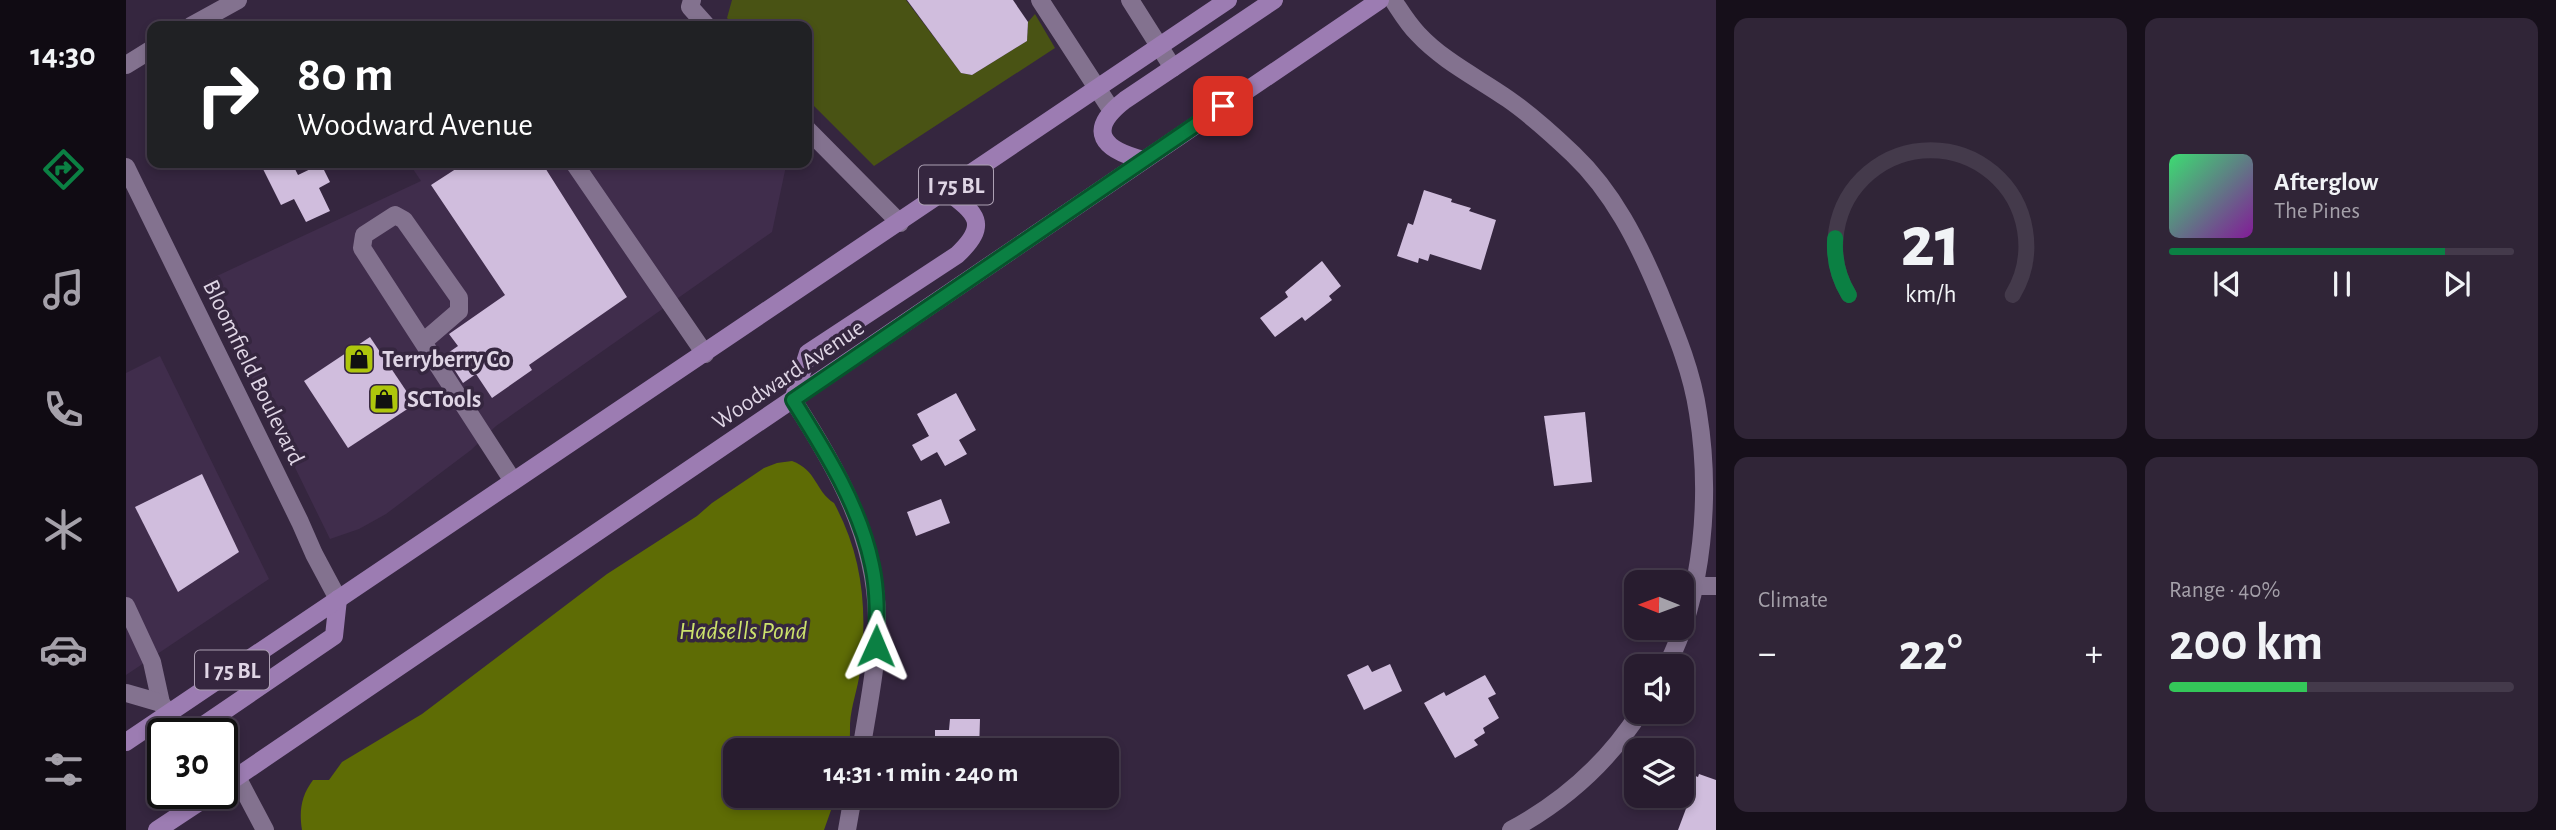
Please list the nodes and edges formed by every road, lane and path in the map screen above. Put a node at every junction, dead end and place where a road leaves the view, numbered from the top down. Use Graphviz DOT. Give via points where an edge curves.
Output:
graph roads {
  1 [pos="238,0"];
  2 [pos="692,0"];
  3 [pos="1040,0"];
  4 [pos="1130,0"];
  5 [pos="1228,0"];
  6 [pos="1274,0"];
  7 [pos="1380,0"];
  8 [pos="1393,0"];
  9 [pos="200,21"];
  10 [pos="703,21"];
  11 [pos="1160,47"];
  12 [pos="147,52"];
  13 [pos="126,65"];
  14 [pos="1173,68"];
  15 [pos="1098,89"];
  16 [pos="1112,111"];
  17 [pos="812,134"];
  18 [pos="1144,160"];
  19 [pos="126,167"];
  20 [pos="577,168"];
  21 [pos="947,191"];
  22 [pos="900,223"];
  23 [pos="424,342"];
  24 [pos="705,354"];
  25 [pos="793,400"];
  26 [pos="1699,413"];
  27 [pos="1716,424"];
  28 [pos="513,481"];
  29 [pos="1695,586"];
  30 [pos="1716,586"];
  31 [pos="338,598"];
  32 [pos="126,606"];
  33 [pos="1671,654"];
  34 [pos="126,693"];
  35 [pos="165,708"];
  36 [pos="172,718"];
  37 [pos="214,718"];
  38 [pos="1632,724"];
  39 [pos="863,738"];
  40 [pos="126,742"];
  41 [pos="238,775"];
  42 [pos="238,806"];
  43 [pos="851,808"];
  44 [pos="188,809"];
  45 [pos="157,830"];
  46 [pos="265,830"];
  47 [pos="847,830"];
  48 [pos="1511,830"];
  1 -- 9 [label="street"];
  2 -- 10 [label="street" via="690,7"];
  3 -- 15 [label="street"];
  4 -- 11 [label="street"];
  5 -- 11 [label="main road, I 75 BL"];
  6 -- 14 [label="main road"];
  7 -- 18 [label="main road, Woodward Avenue"];
  8 -- 26 [label="street" via="1429,45 1542,125 1576,156 1615,205 1640,247 1676,332"];
  11 -- 14 [label="street"];
  11 -- 15 [label="main road, I 75 BL"];
  12 -- 13 [label="street"];
  14 -- 16 [label="main road"];
  15 -- 16 [label="street"];
  15 -- 21 [label="main road, I 75 BL"];
  16 -- 18 [label="main road" via="1104,124 1106,141 1115,151"];
  17 -- 22 [label="street"];
  18 -- 25 [label="main road, Woodward Avenue"];
  19 -- 31 [label="street, Bloomfield Boulevard"];
  20 -- 24 [label="street"];
  21 -- 22 [label="main road, I 75 BL"];
  21 -- 25 [label="main road" via="975,216 976,228 968,243 957,255 808,353"];
  22 -- 24 [label="main road, I 75 BL"];
  23 -- 23 [label="street" via="362,248 364,235 395,215 404,220 459,298 459,311"];
  23 -- 28 [label="street"];
  24 -- 28 [label="main road, I 75 BL"];
  25 -- 39 [label="street" via="846,493 873,566 876,646"];
  25 -- 41 [label="main road, Woodward Avenue"];
  26 -- 27 [label="street"];
  26 -- 29 [label="street" via="1703,500"];
  28 -- 31 [label="main road, I 75 BL"];
  29 -- 30 [label="street"];
  29 -- 33 [label="street"];
  31 -- 35 [label="main road, I 75 BL"];
  31 -- 37 [label="main road" via="334,636"];
  32 -- 35 [label="street" via="152,662"];
  34 -- 35 [label="street"];
  35 -- 36 [label="street"];
  35 -- 40 [label="main road, I 75 BL"];
  38 -- 48 [label="street" via="1573,788"];
  42 -- 46 [label="street"];
  43 -- 47 [label="street"];
  44 -- 45 [label="main road, Woodward Avenue"];
}
